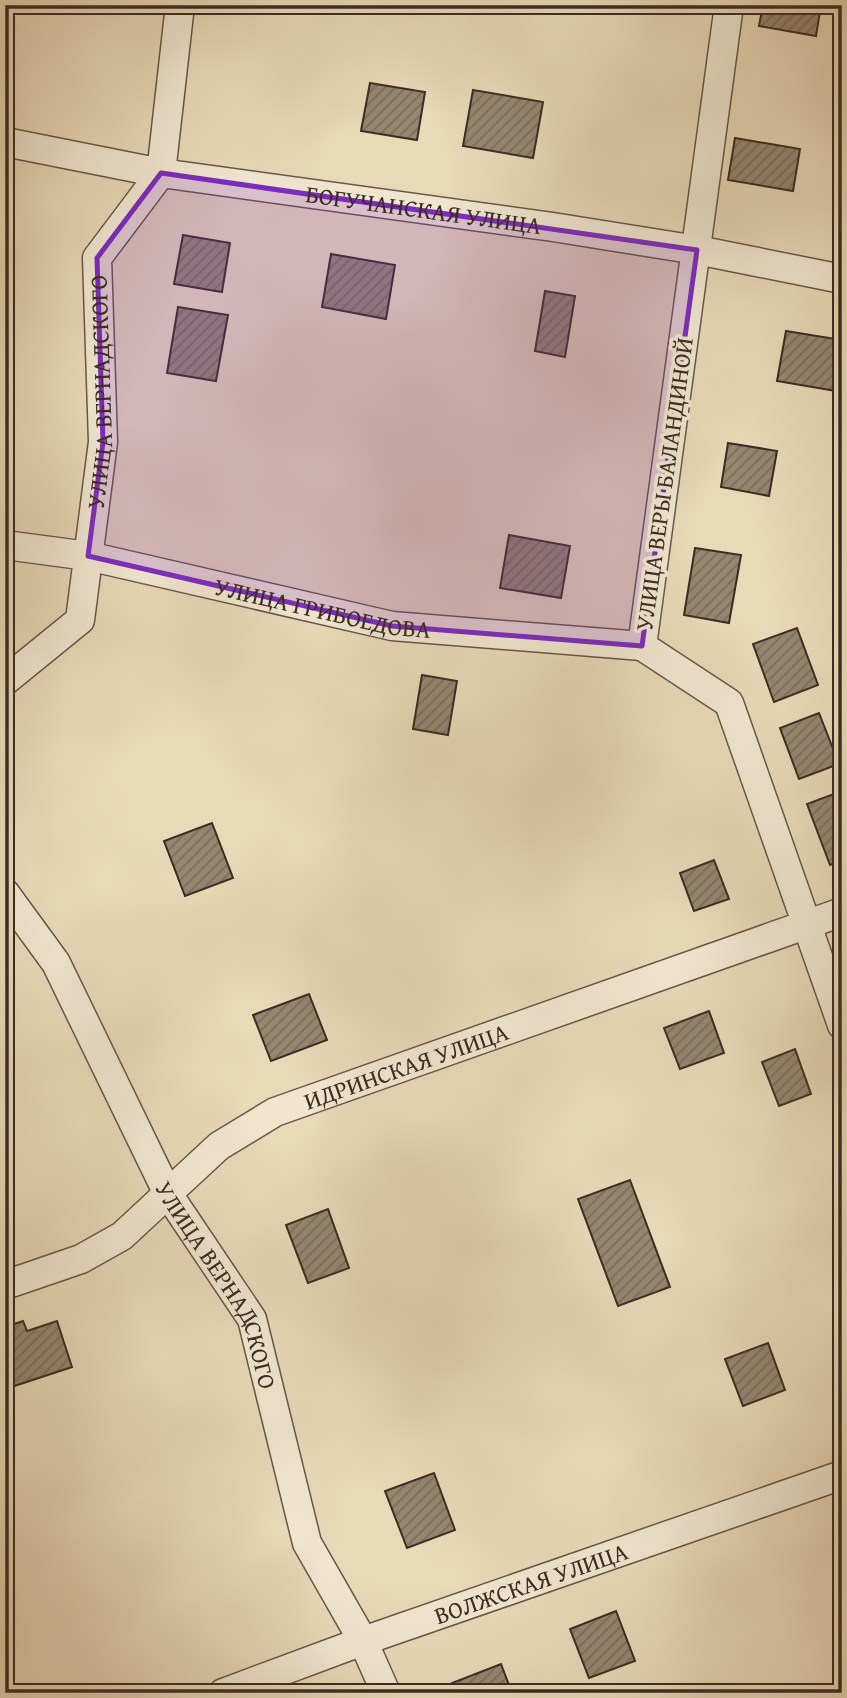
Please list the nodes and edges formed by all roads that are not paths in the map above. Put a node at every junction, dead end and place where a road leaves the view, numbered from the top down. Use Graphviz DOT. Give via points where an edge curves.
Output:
graph roads {
  1 [pos="180,5"];
  2 [pos="729,5"];
  3 [pos="5,142"];
  4 [pos="161,173"];
  5 [pos="696,250"];
  6 [pos="842,279"];
  7 [pos="5,545"];
  8 [pos="88,556"];
  9 [pos="642,646"];
  10 [pos="5,681"];
  11 [pos="5,893"];
  12 [pos="842,912"];
  13 [pos="807,924"];
  14 [pos="842,1025"];
  15 [pos="168,1194"];
  16 [pos="5,1285"];
  17 [pos="842,1475"];
  18 [pos="363,1641"];
  19 [pos="223,1693"];
  20 [pos="386,1693"];
  1 -- 4 [label="street"];
  2 -- 5 [label="street, УЛИЦА ВЕРЫ БАЛАНДИНОЙ"];
  3 -- 4 [label="street, БОГУЧАНСКАЯ УЛИЦА"];
  4 -- 5 [label="street, БОГУЧАНСКАЯ УЛИЦА"];
  4 -- 8 [label="street, УЛИЦА ВЕРНАДСКОГО" via="97,258 103,442"];
  5 -- 6 [label="street, БОГУЧАНСКАЯ УЛИЦА"];
  5 -- 9 [label="street, УЛИЦА ВЕРЫ БАЛАНДИНОЙ"];
  7 -- 8 [label="street, УЛИЦА ГРИБОЕДОВА"];
  8 -- 9 [label="street, УЛИЦА ГРИБОЕДОВА" via="392,626"];
  8 -- 10 [label="street, УЛИЦА ВЕРНАДСКОГО" via="80,620"];
  9 -- 13 [label="street, УЛИЦА ВЕРЫ БАЛАНДИНОЙ" via="729,703"];
  11 -- 15 [label="street, УЛИЦА ВЕРНАДСКОГО" via="56,963"];
  12 -- 13 [label="street, ИДРИНСКАЯ УЛИЦА"];
  13 -- 14 [label="street, УЛИЦА ВЕРЫ БАЛАНДИНОЙ"];
  13 -- 15 [label="street, ИДРИНСКАЯ УЛИЦА" via="275,1112 219,1146"];
  15 -- 16 [label="street, ИДРИНСКАЯ УЛИЦА" via="121,1236 80,1259"];
  15 -- 18 [label="street, УЛИЦА ВЕРНАДСКОГО" via="252,1319 306,1543"];
  17 -- 18 [label="street, ВОЛЖСКАЯ УЛИЦА"];
  18 -- 19 [label="street, ВОЛЖСКАЯ УЛИЦА"];
  18 -- 20 [label="street, УЛИЦА ВЕРНАДСКОГО"];
}
